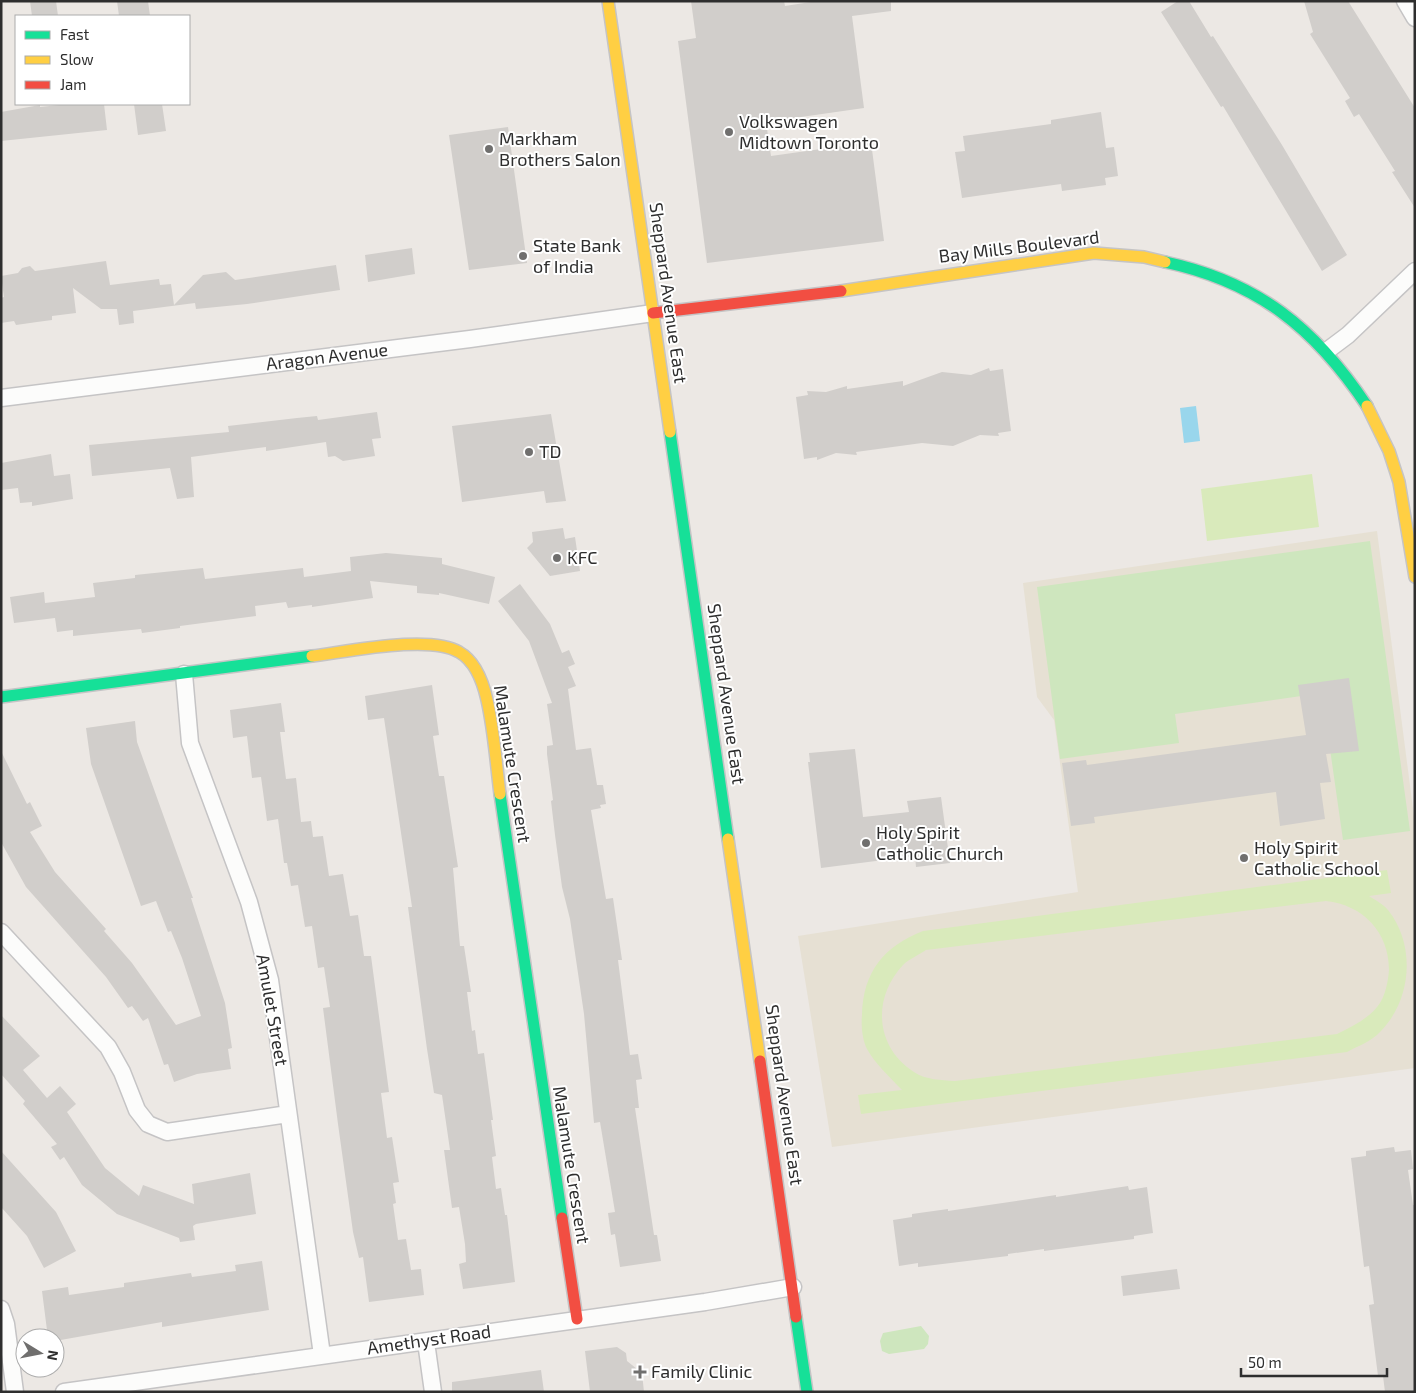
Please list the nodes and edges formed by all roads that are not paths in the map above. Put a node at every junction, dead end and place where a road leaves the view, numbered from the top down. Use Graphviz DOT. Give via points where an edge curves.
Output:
graph roads {
  1 [pos="608,1"];
  2 [pos="1405,1"];
  3 [pos="1415,18"];
  4 [pos="1415,271"];
  5 [pos="653,313"];
  6 [pos="1328,350"];
  7 [pos="1,398"];
  8 [pos="1415,577"];
  9 [pos="184,674"];
  10 [pos="1,697"];
  11 [pos="1,932"];
  12 [pos="288,1114"];
  13 [pos="793,1287"];
  14 [pos="1,1309"];
  15 [pos="577,1319"];
  16 [pos="426,1342"];
  17 [pos="322,1355"];
  18 [pos="15,1392"];
  19 [pos="64,1392"];
  20 [pos="433,1392"];
  21 [pos="807,1392"];
  1 -- 5 [label="street, Sheppard Avenue East"];
  2 -- 3 [label="street"];
  4 -- 6 [label="street" via="1354,330"];
  5 -- 6 [label="street, Bay Mills Boulevard" via="821,294 1063,256 1126,254 1203,270 1247,289 1290,317"];
  5 -- 7 [label="street, Aragon Avenue"];
  5 -- 13 [label="street, Sheppard Avenue East"];
  6 -- 8 [label="street, Bay Mills Boulevard" via="1370,412 1389,453 1403,500"];
  9 -- 10 [label="street, Malamute Crescent"];
  9 -- 12 [label="street, Amulet Street" via="190,743 249,902 270,980"];
  9 -- 15 [label="street, Malamute Crescent" via="398,645 444,644 467,656 481,677 487,700"];
  11 -- 12 [label="street" via="108,1047 137,1110 148,1124 167,1132"];
  12 -- 17 [label="street, Amulet Street"];
  13 -- 15 [label="street, Amethyst Road"];
  13 -- 21 [label="street, Sheppard Avenue East"];
  14 -- 18 [label="street"];
  15 -- 16 [label="street, Amethyst Road"];
  16 -- 17 [label="street, Amethyst Road"];
  16 -- 20 [label="street"];
  17 -- 19 [label="street, Amethyst Road"];
}
